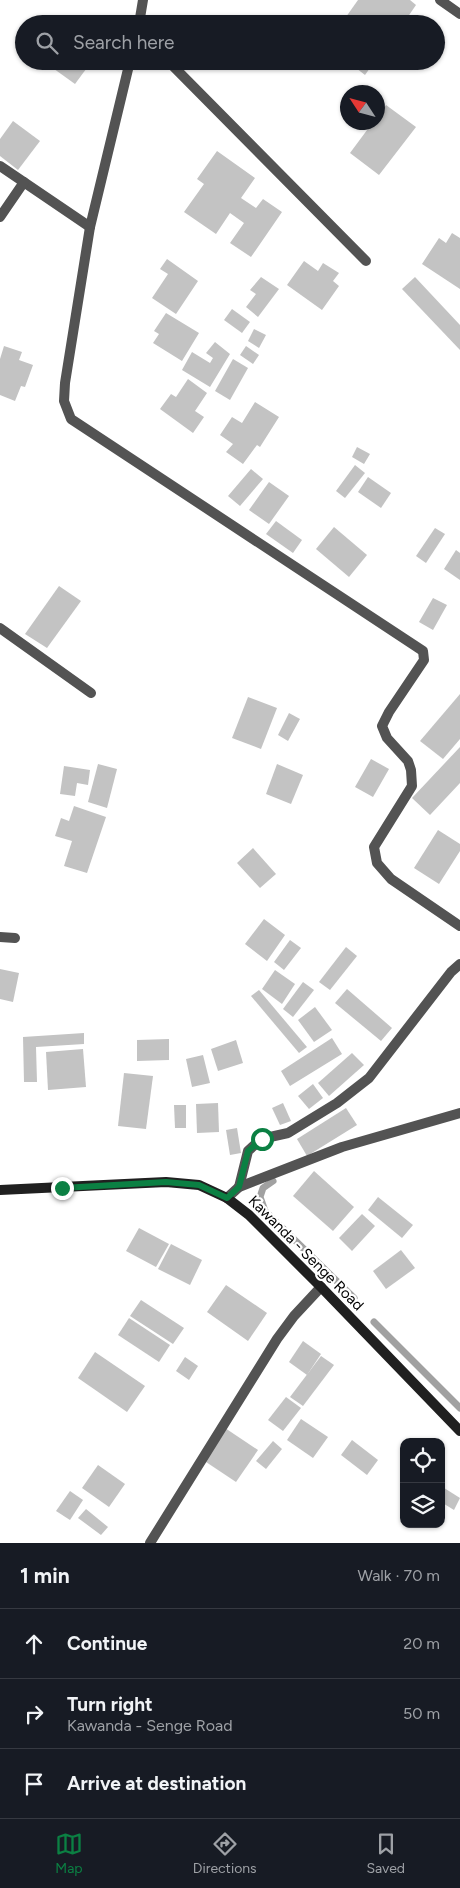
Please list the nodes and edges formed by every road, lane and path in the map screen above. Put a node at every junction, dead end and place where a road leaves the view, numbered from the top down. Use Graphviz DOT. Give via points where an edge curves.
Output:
graph roads {
  1 [pos="143,0"];
  2 [pos="440,0"];
  3 [pos="460,14"];
  4 [pos="140,15"];
  5 [pos="128,70"];
  6 [pos="177,70"];
  7 [pos="0,166"];
  8 [pos="24,182"];
  9 [pos="0,217"];
  10 [pos="90,227"];
  11 [pos="366,261"];
  12 [pos="0,628"];
  13 [pos="91,693"];
  14 [pos="460,926"];
  15 [pos="0,937"];
  16 [pos="15,938"];
  17 [pos="460,964"];
  18 [pos="460,1113"];
  19 [pos="239,1187"];
  20 [pos="0,1190"];
  21 [pos="227,1198"];
  22 [pos="321,1287"];
  23 [pos="460,1431"];
  24 [pos="150,1543"];
  1 -- 4 [label="street"];
  2 -- 3 [label="street"];
  5 -- 10 [label="street"];
  6 -- 11 [label="street"];
  7 -- 8 [label="street"];
  8 -- 9 [label="street"];
  8 -- 10 [label="street"];
  10 -- 14 [label="street" via="65,382 64,400 71,419 423,651 424,660 382,726 386,738 408,761 412,786 374,847 377,863 391,879"];
  12 -- 13 [label="street"];
  15 -- 16 [label="street"];
  17 -- 19 [label="street" via="369,1078 337,1103 288,1133 262,1139 248,1151"];
  18 -- 19 [label="street" via="342,1147"];
  19 -- 21 [label="street"];
  20 -- 21 [label="street, Kawanda - Senge Road" via="166,1182 199,1185"];
  21 -- 22 [label="street, Kawanda - Senge Road" via="249,1215"];
  22 -- 23 [label="street, Kawanda - Senge Road"];
  22 -- 24 [label="street" via="277,1339"];
}
